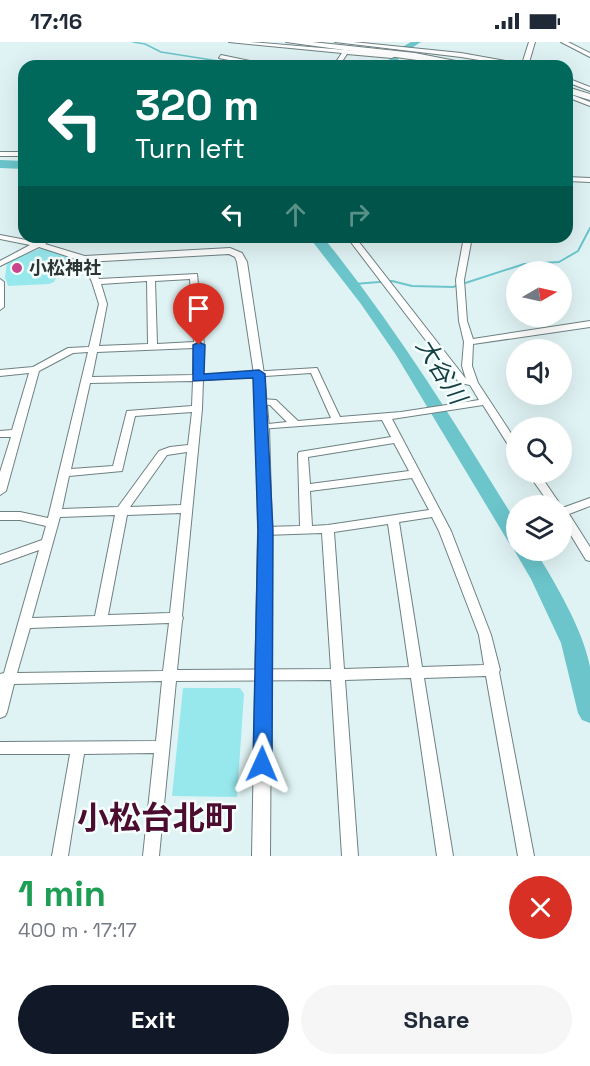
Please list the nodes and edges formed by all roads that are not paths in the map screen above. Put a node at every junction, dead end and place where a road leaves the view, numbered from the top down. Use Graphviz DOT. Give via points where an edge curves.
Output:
graph roads {
  1 [pos="232,42"];
  2 [pos="240,42"];
  3 [pos="290,42"];
  4 [pos="314,42"];
  5 [pos="338,42"];
  6 [pos="360,42"];
  7 [pos="532,42"];
  8 [pos="564,42"];
  9 [pos="351,44"];
  10 [pos="346,52"];
  11 [pos="391,52"];
  12 [pos="415,55"];
  13 [pos="590,55"];
  14 [pos="236,60"];
  15 [pos="340,60"];
  16 [pos="423,60"];
  17 [pos="443,60"];
  18 [pos="450,60"];
  19 [pos="489,60"];
  20 [pos="526,60"];
  21 [pos="573,83"];
  22 [pos="573,90"];
  23 [pos="590,90"];
  24 [pos="590,96"];
  25 [pos="573,97"];
  26 [pos="590,104"];
  27 [pos="0,154"];
  28 [pos="18,154"];
  29 [pos="573,179"];
  30 [pos="590,180"];
  31 [pos="0,237"];
  32 [pos="18,241"];
  33 [pos="31,243"];
  34 [pos="44,243"];
  35 [pos="356,243"];
  36 [pos="467,243"];
  37 [pos="41,245"];
  38 [pos="85,259"];
  39 [pos="0,264"];
  40 [pos="151,279"];
  41 [pos="0,282"];
  42 [pos="96,282"];
  43 [pos="0,307"];
  44 [pos="590,324"];
  45 [pos="469,342"];
  46 [pos="199,345"];
  47 [pos="153,348"];
  48 [pos="94,349"];
  49 [pos="35,370"];
  50 [pos="0,373"];
  51 [pos="259,374"];
  52 [pos="197,378"];
  53 [pos="87,380"];
  54 [pos="473,383"];
  55 [pos="261,402"];
  56 [pos="485,402"];
  57 [pos="197,409"];
  58 [pos="386,417"];
  59 [pos="337,421"];
  60 [pos="295,424"];
  61 [pos="263,427"];
  62 [pos="17,433"];
  63 [pos="0,434"];
  64 [pos="506,434"];
  65 [pos="396,440"];
  66 [pos="194,448"];
  67 [pos="63,472"];
  68 [pos="414,474"];
  69 [pos="540,483"];
  70 [pos="305,488"];
  71 [pos="0,491"];
  72 [pos="549,495"];
  73 [pos="590,502"];
  74 [pos="572,506"];
  75 [pos="187,509"];
  76 [pos="122,510"];
  77 [pos="436,513"];
  78 [pos="0,516"];
  79 [pos="53,518"];
  80 [pos="393,519"];
  81 [pos="572,528"];
  82 [pos="328,529"];
  83 [pos="306,530"];
  84 [pos="266,531"];
  85 [pos="46,543"];
  86 [pos="590,557"];
  87 [pos="0,560"];
  88 [pos="177,618"];
  89 [pos="101,619"];
  90 [pos="26,623"];
  91 [pos="493,670"];
  92 [pos="418,673"];
  93 [pos="264,674"];
  94 [pos="170,675"];
  95 [pos="339,675"];
  96 [pos="5,679"];
  97 [pos="0,712"];
  98 [pos="162,747"];
  99 [pos="0,748"];
  100 [pos="78,748"];
  101 [pos="60,856"];
  102 [pos="151,856"];
  103 [pos="261,856"];
  104 [pos="350,856"];
  105 [pos="445,856"];
  106 [pos="526,856"];
  1 -- 2 [label="street"];
  2 -- 10 [label="street"];
  2 -- 14 [label="street" via="221,57"];
  3 -- 11 [label="main road"];
  4 -- 11 [label="main road"];
  5 -- 9 [label="street"];
  6 -- 9 [label="street"];
  7 -- 20 [label="street"];
  8 -- 13 [label="street"];
  9 -- 11 [label="street"];
  10 -- 11 [label="street"];
  10 -- 15 [label="street"];
  11 -- 12 [label="main road"];
  12 -- 16 [label="street"];
  12 -- 17 [label="main road"];
  12 -- 18 [label="main road"];
  12 -- 19 [label="street" via="460,55"];
  21 -- 23 [label="street"];
  22 -- 24 [label="main road"];
  25 -- 26 [label="street"];
  27 -- 28 [label="street"];
  29 -- 30 [label="street"];
  31 -- 32 [label="street"];
  33 -- 37 [label="street"];
  34 -- 37 [label="street"];
  35 -- 54 [label="street" via="456,374"];
  36 -- 45 [label="street" via="460,280"];
  37 -- 38 [label="street"];
  37 -- 39 [label="street"];
  38 -- 42 [label="street"];
  38 -- 51 [label="street" via="230,251 239,255"];
  40 -- 42 [label="street"];
  40 -- 46 [label="street" via="194,276"];
  40 -- 47 [label="street"];
  41 -- 43 [label="street"];
  42 -- 48 [label="street" via="103,304"];
  44 -- 45 [label="street"];
  45 -- 54 [label="street" via="467,366"];
  46 -- 47 [label="street"];
  46 -- 52 [label="street"];
  47 -- 48 [label="street"];
  48 -- 49 [label="street" via="71,351"];
  48 -- 53 [label="street"];
  49 -- 50 [label="street"];
  49 -- 62 [label="street"];
  51 -- 52 [label="street"];
  51 -- 55 [label="street"];
  51 -- 59 [label="street" via="314,370"];
  52 -- 53 [label="street"];
  52 -- 57 [label="street"];
  53 -- 67 [label="street"];
  54 -- 56 [label="street"];
  55 -- 60 [label="street" via="273,402"];
  55 -- 61 [label="street"];
  56 -- 58 [label="street"];
  56 -- 64 [label="street"];
  57 -- 66 [label="street"];
  57 -- 67 [label="street" via="131,413 118,468"];
  58 -- 59 [label="street"];
  58 -- 65 [label="street"];
  59 -- 60 [label="street"];
  60 -- 61 [label="street"];
  61 -- 84 [label="street"];
  62 -- 63 [label="street"];
  62 -- 71 [label="street"];
  65 -- 68 [label="street"];
  65 -- 70 [label="street" via="303,454"];
  66 -- 75 [label="street"];
  66 -- 76 [label="street" via="163,453"];
  67 -- 79 [label="street"];
  68 -- 70 [label="street"];
  68 -- 77 [label="street"];
  69 -- 72 [label="street"];
  70 -- 83 [label="street"];
  73 -- 74 [label="street"];
  75 -- 76 [label="street"];
  75 -- 88 [label="street"];
  76 -- 79 [label="street"];
  76 -- 89 [label="street"];
  77 -- 80 [label="street"];
  77 -- 91 [label="street" via="475,604"];
  78 -- 79 [label="street"];
  79 -- 85 [label="street"];
  80 -- 82 [label="street"];
  80 -- 92 [label="street"];
  81 -- 86 [label="street"];
  82 -- 83 [label="street"];
  82 -- 95 [label="street"];
  83 -- 84 [label="street"];
  84 -- 93 [label="street"];
  85 -- 87 [label="street"];
  85 -- 90 [label="street"];
  88 -- 89 [label="street"];
  88 -- 94 [label="street"];
  89 -- 90 [label="street"];
  90 -- 96 [label="street"];
  91 -- 92 [label="street"];
  91 -- 106 [label="street"];
  92 -- 95 [label="street"];
  92 -- 105 [label="street"];
  93 -- 94 [label="street"];
  93 -- 95 [label="street"];
  93 -- 103 [label="street"];
  94 -- 96 [label="street"];
  94 -- 98 [label="street"];
  95 -- 104 [label="street"];
  96 -- 97 [label="street"];
  98 -- 100 [label="street"];
  98 -- 102 [label="street"];
  99 -- 100 [label="street"];
  100 -- 101 [label="street"];
}
